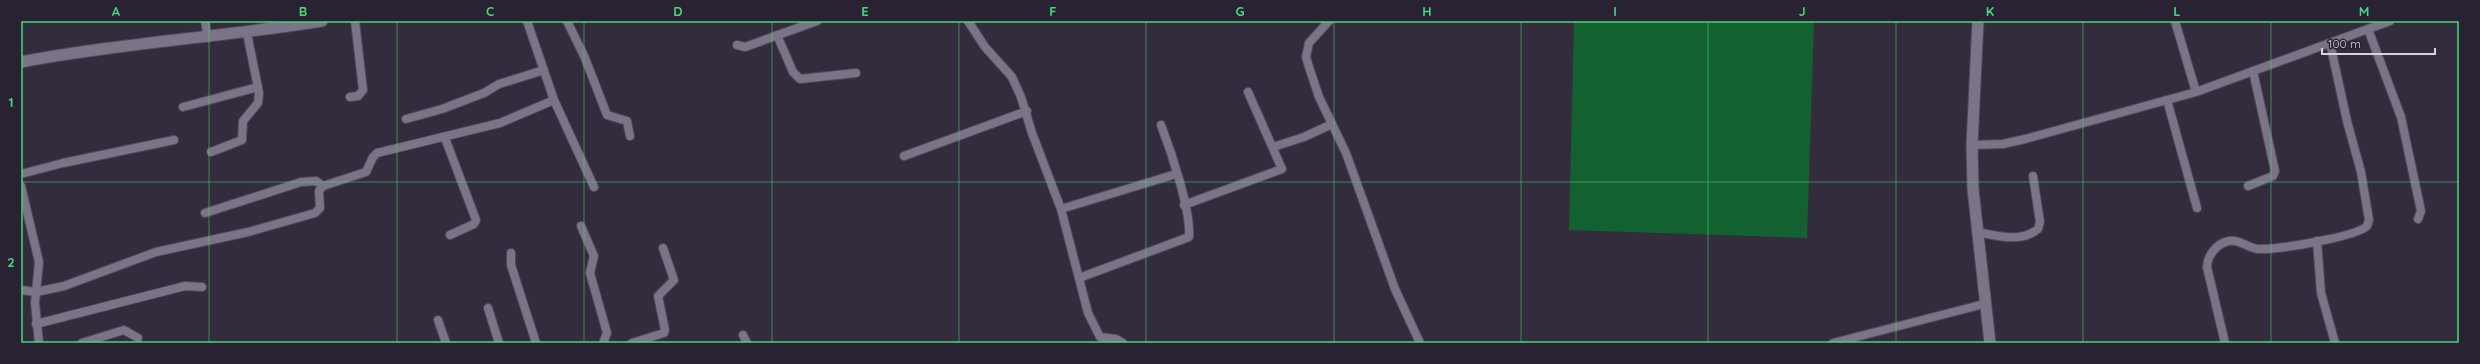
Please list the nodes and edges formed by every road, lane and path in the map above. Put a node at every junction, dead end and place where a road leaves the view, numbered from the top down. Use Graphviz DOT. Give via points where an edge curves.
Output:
graph roads {
  1 [pos="205,21"];
  2 [pos="322,21"];
  3 [pos="355,21"];
  4 [pos="527,21"];
  5 [pos="567,21"];
  6 [pos="817,21"];
  7 [pos="968,21"];
  8 [pos="1978,21"];
  9 [pos="2175,21"];
  10 [pos="2390,21"];
  11 [pos="1331,22"];
  12 [pos="2368,29"];
  13 [pos="247,32"];
  14 [pos="777,35"];
  15 [pos="208,38"];
  16 [pos="2330,43"];
  17 [pos="737,45"];
  18 [pos="21,62"];
  19 [pos="544,70"];
  20 [pos="2253,71"];
  21 [pos="856,73"];
  22 [pos="258,87"];
  23 [pos="1248,92"];
  24 [pos="2196,92"];
  25 [pos="350,97"];
  26 [pos="554,100"];
  27 [pos="2167,100"];
  28 [pos="183,107"];
  29 [pos="1027,111"];
  30 [pos="406,119"];
  31 [pos="1332,124"];
  32 [pos="1161,125"];
  33 [pos="630,136"];
  34 [pos="445,138"];
  35 [pos="174,140"];
  36 [pos="1972,145"];
  37 [pos="1273,147"];
  38 [pos="211,152"];
  39 [pos="904,156"];
  40 [pos="21,174"];
  41 [pos="1176,174"];
  42 [pos="2033,176"];
  43 [pos="21,186"];
  44 [pos="323,186"];
  45 [pos="2248,186"];
  46 [pos="594,187"];
  47 [pos="1184,205"];
  48 [pos="2197,208"];
  49 [pos="1061,209"];
  50 [pos="205,213"];
  51 [pos="2418,219"];
  52 [pos="581,226"];
  53 [pos="1977,232"];
  54 [pos="450,235"];
  55 [pos="2317,241"];
  56 [pos="663,248"];
  57 [pos="510,253"];
  58 [pos="1079,278"];
  59 [pos="202,287"];
  60 [pos="21,290"];
  61 [pos="36,292"];
  62 [pos="1984,304"];
  63 [pos="488,308"];
  64 [pos="438,320"];
  65 [pos="36,324"];
  66 [pos="743,335"];
  67 [pos="138,338"];
  68 [pos="39,343"];
  69 [pos="82,343"];
  70 [pos="446,343"];
  71 [pos="499,343"];
  72 [pos="536,343"];
  73 [pos="603,343"];
  74 [pos="632,343"];
  75 [pos="747,343"];
  76 [pos="1123,343"];
  77 [pos="1420,343"];
  78 [pos="1833,343"];
  79 [pos="1990,343"];
  80 [pos="2225,343"];
  81 [pos="2335,343"];
  1 -- 15 [label="street"];
  2 -- 13 [label="street"];
  3 -- 25 [label="street" via="363,90 358,96"];
  4 -- 19 [label="street"];
  5 -- 33 [label="street" via="585,58 605,112 609,116 627,121"];
  6 -- 14 [label="street"];
  7 -- 29 [label="street" via="985,47 1012,77"];
  8 -- 36 [label="street"];
  9 -- 24 [label="street"];
  10 -- 12 [label="street"];
  11 -- 31 [label="street" via="1309,43 1306,57 1319,97"];
  12 -- 16 [label="street"];
  12 -- 51 [label="street" via="2404,130 2421,211"];
  13 -- 15 [label="street"];
  13 -- 22 [label="street"];
  14 -- 17 [label="street" via="742,48"];
  14 -- 21 [label="street" via="793,72 800,79"];
  15 -- 18 [label="street" via="68,53"];
  16 -- 20 [label="street"];
  16 -- 55 [label="street" via="2361,172 2368,220 2362,231"];
  19 -- 26 [label="street"];
  19 -- 30 [label="street" via="499,84 442,109"];
  20 -- 24 [label="street"];
  20 -- 45 [label="street" via="2275,171 2273,176"];
  22 -- 28 [label="street"];
  22 -- 38 [label="street" via="258,103 243,121 242,140"];
  23 -- 37 [label="street"];
  24 -- 27 [label="street"];
  26 -- 34 [label="street" via="500,123"];
  26 -- 46 [label="street"];
  27 -- 36 [label="street" via="2025,139 2003,144"];
  27 -- 48 [label="street"];
  29 -- 39 [label="street"];
  29 -- 49 [label="street" via="1032,133"];
  31 -- 37 [label="street"];
  31 -- 77 [label="street" via="1346,153 1395,289"];
  32 -- 41 [label="street"];
  34 -- 44 [label="street" via="377,153 366,172"];
  34 -- 54 [label="street" via="476,220 474,224"];
  35 -- 40 [label="street"];
  36 -- 53 [label="street"];
  37 -- 47 [label="street" via="1282,166 1280,171"];
  41 -- 47 [label="street"];
  41 -- 49 [label="street"];
  42 -- 53 [label="street" via="2040,222 2038,229 2026,236 2016,237"];
  43 -- 61 [label="street" via="39,262"];
  44 -- 50 [label="street" via="316,181 301,182"];
  44 -- 61 [label="street" via="319,191 320,208 315,213 248,232 156,252 80,281"];
  47 -- 58 [label="street" via="1189,226 1188,238 1105,266"];
  49 -- 58 [label="street"];
  52 -- 73 [label="street" via="594,256 590,273 607,333"];
  53 -- 62 [label="street"];
  55 -- 80 [label="street" via="2258,249 2229,241 2218,246 2208,257 2207,267"];
  55 -- 81 [label="street" via="2321,293"];
  56 -- 74 [label="street" via="674,280 658,296 665,330 664,333"];
  57 -- 72 [label="street" via="511,264"];
  58 -- 76 [label="street" via="1088,313 1100,337 1116,339"];
  59 -- 65 [label="street" via="185,286"];
  60 -- 61 [label="street"];
  61 -- 65 [label="street"];
  62 -- 78 [label="street"];
  62 -- 79 [label="street"];
  63 -- 71 [label="street"];
  64 -- 70 [label="street"];
  65 -- 68 [label="street"];
  66 -- 75 [label="street"];
  67 -- 69 [label="street" via="124,330"];
}
